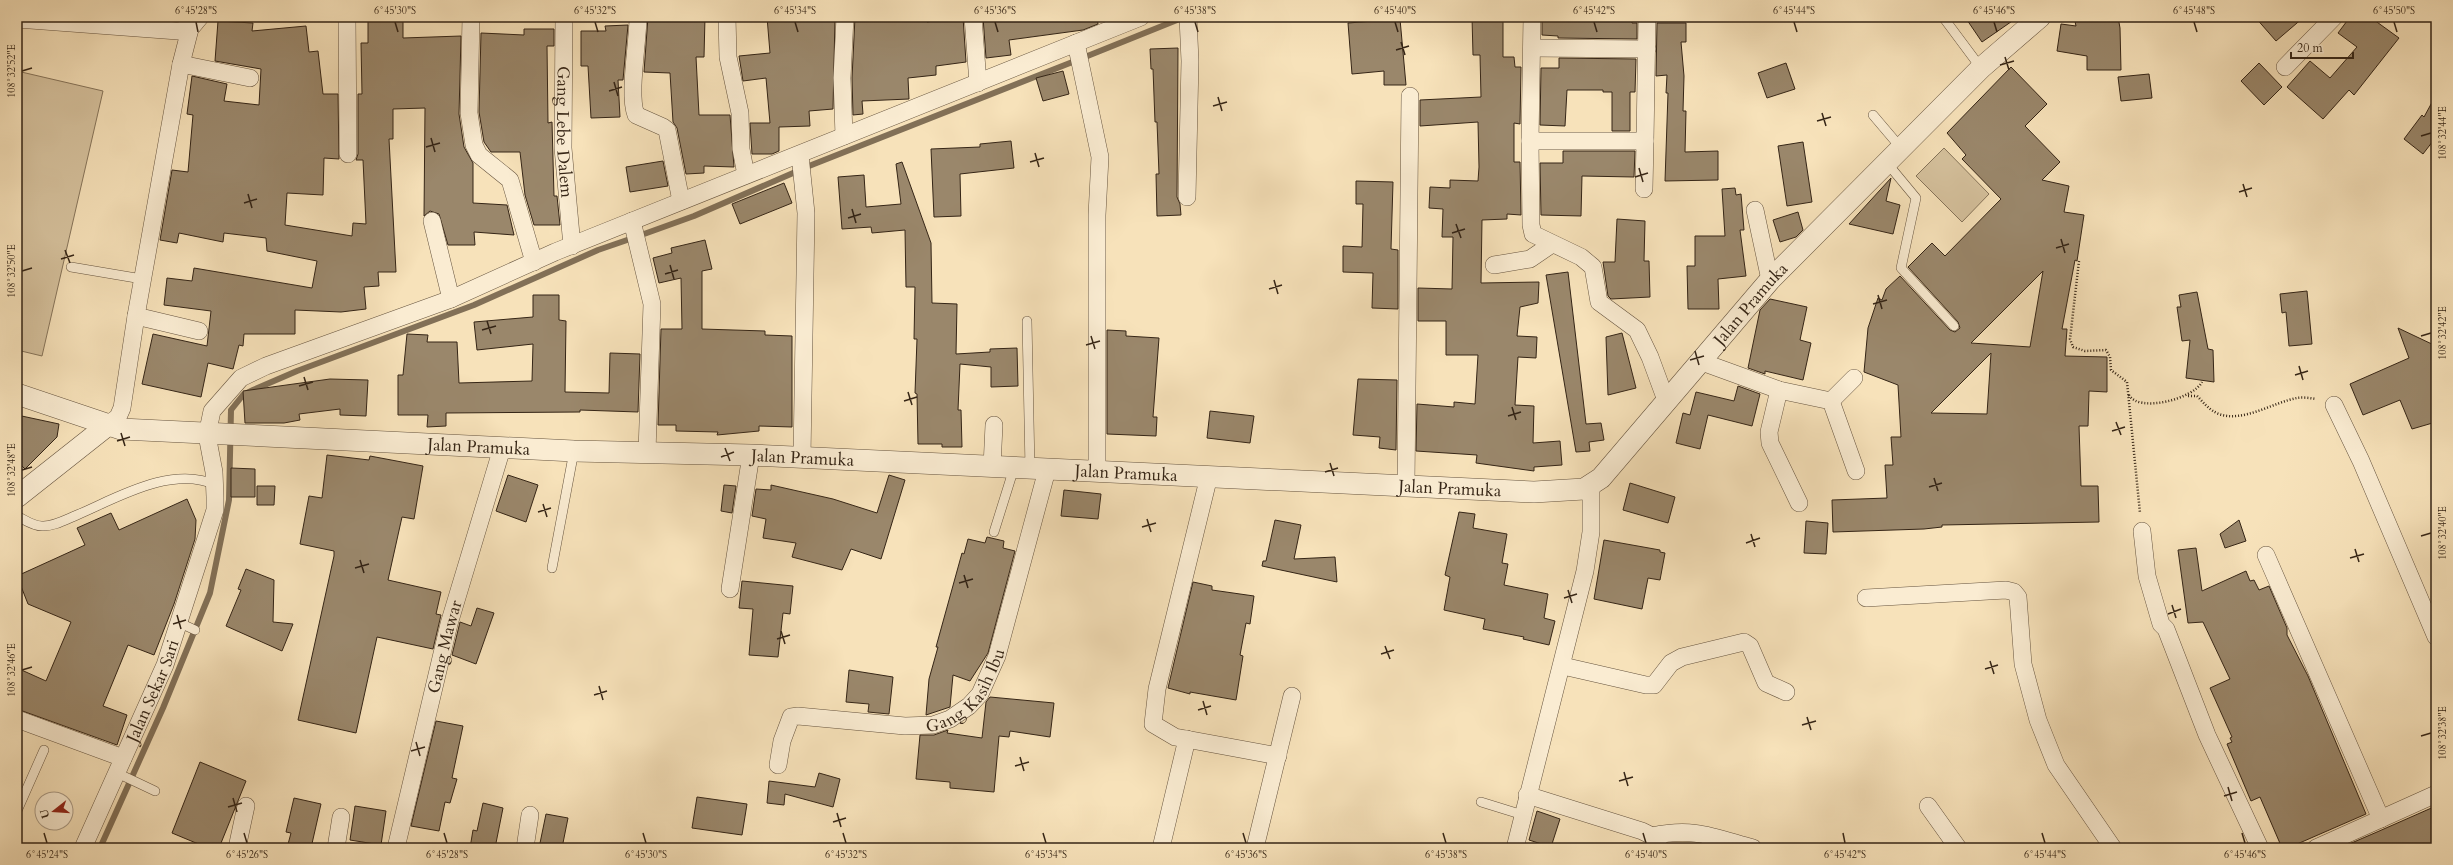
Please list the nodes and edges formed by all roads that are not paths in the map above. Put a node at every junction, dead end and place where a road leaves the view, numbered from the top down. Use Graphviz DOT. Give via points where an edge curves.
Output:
graph roads {
  1 [pos="347,17"];
  2 [pos="471,17"];
  3 [pos="564,17"];
  4 [pos="638,17"];
  5 [pos="727,17"];
  6 [pos="844,17"];
  7 [pos="973,17"];
  8 [pos="1141,17"];
  9 [pos="1188,17"];
  10 [pos="1532,17"];
  11 [pos="1647,17"];
  12 [pos="1943,17"];
  13 [pos="2040,17"];
  14 [pos="2334,17"];
  15 [pos="17,18"];
  16 [pos="195,23"];
  17 [pos="1076,43"];
  18 [pos="1532,48"];
  19 [pos="1647,49"];
  20 [pos="181,64"];
  21 [pos="2285,67"];
  22 [pos="1981,68"];
  23 [pos="250,78"];
  24 [pos="978,83"];
  25 [pos="1410,96"];
  26 [pos="1873,115"];
  27 [pos="844,136"];
  28 [pos="1530,141"];
  29 [pos="1645,141"];
  30 [pos="1901,148"];
  31 [pos="348,154"];
  32 [pos="800,155"];
  33 [pos="1887,163"];
  34 [pos="746,175"];
  35 [pos="1644,189"];
  36 [pos="1187,197"];
  37 [pos="681,201"];
  38 [pos="1755,210"];
  39 [pos="432,221"];
  40 [pos="632,221"];
  41 [pos="1552,244"];
  42 [pos="572,246"];
  43 [pos="534,262"];
  44 [pos="1494,265"];
  45 [pos="70,267"];
  46 [pos="142,278"];
  47 [pos="1770,280"];
  48 [pos="452,299"];
  49 [pos="136,316"];
  50 [pos="1027,321"];
  51 [pos="1954,326"];
  52 [pos="199,330"];
  53 [pos="1702,362"];
  54 [pos="1854,378"];
  55 [pos="1779,390"];
  56 [pos="17,394"];
  57 [pos="1831,401"];
  58 [pos="1667,403"];
  59 [pos="2334,405"];
  60 [pos="108,425"];
  61 [pos="994,425"];
  62 [pos="222,435"];
  63 [pos="502,448"];
  64 [pos="574,451"];
  65 [pos="647,452"];
  66 [pos="751,455"];
  67 [pos="802,457"];
  68 [pos="992,467"];
  69 [pos="1030,469"];
  70 [pos="1856,471"];
  71 [pos="1097,472"];
  72 [pos="1209,476"];
  73 [pos="216,485"];
  74 [pos="1406,486"];
  75 [pos="1591,486"];
  76 [pos="17,497"];
  77 [pos="1799,503"];
  78 [pos="17,516"];
  79 [pos="2142,531"];
  80 [pos="994,532"];
  81 [pos="2266,555"];
  82 [pos="552,568"];
  83 [pos="730,588"];
  84 [pos="1866,598"];
  85 [pos="2436,637"];
  86 [pos="1563,666"];
  87 [pos="1786,692"];
  88 [pos="1292,696"];
  89 [pos="17,719"];
  90 [pos="1186,739"];
  91 [pos="44,750"];
  92 [pos="1278,756"];
  93 [pos="778,765"];
  94 [pos="122,769"];
  95 [pos="155,790"];
  96 [pos="21,791"];
  97 [pos="2436,794"];
  98 [pos="1527,795"];
  99 [pos="1481,802"];
  100 [pos="246,806"];
  101 [pos="1928,806"];
  102 [pos="17,811"];
  103 [pos="530,815"];
  104 [pos="1523,815"];
  105 [pos="342,817"];
  106 [pos="2382,819"];
  107 [pos="1656,842"];
  108 [pos="83,848"];
  109 [pos="237,848"];
  110 [pos="336,848"];
  111 [pos="396,848"];
  112 [pos="525,848"];
  113 [pos="1161,848"];
  114 [pos="1255,848"];
  115 [pos="1515,848"];
  116 [pos="1753,848"];
  117 [pos="1958,848"];
  118 [pos="2113,848"];
  119 [pos="2260,848"];
  120 [pos="2316,848"];
  1 -- 31 [label="street"];
  2 -- 43 [label="street" via="469,113 474,145 479,155 510,180"];
  3 -- 42 [label="street, Gang Lebe Dalem" via="563,148"];
  4 -- 37 [label="street" via="634,111 636,115 667,130"];
  5 -- 34 [label="street" via="728,57 740,113 741,149"];
  6 -- 27 [label="street"];
  7 -- 24 [label="street"];
  8 -- 17 [label="street"];
  9 -- 36 [label="street" via="1190,61"];
  10 -- 18 [label="street"];
  11 -- 19 [label="street"];
  12 -- 22 [label="lane"];
  13 -- 22 [label="street, Jalan Pramuka"];
  14 -- 21 [label="street"];
  15 -- 16 [label="street" via="178,31"];
  16 -- 20 [label="street"];
  17 -- 24 [label="street"];
  17 -- 71 [label="street" via="1100,156 1097,215"];
  18 -- 19 [label="street"];
  18 -- 28 [label="street"];
  19 -- 29 [label="street"];
  20 -- 23 [label="street"];
  20 -- 46 [label="street"];
  22 -- 30 [label="street, Jalan Pramuka"];
  24 -- 27 [label="street"];
  25 -- 74 [label="street"];
  26 -- 30 [label="lane"];
  27 -- 32 [label="street"];
  28 -- 29 [label="street"];
  28 -- 41 [label="street" via="1531,225 1533,234"];
  29 -- 35 [label="street"];
  30 -- 33 [label="street, Jalan Pramuka"];
  32 -- 34 [label="street"];
  32 -- 67 [label="street" via="806,213"];
  33 -- 47 [label="street, Jalan Pramuka"];
  33 -- 51 [label="lane" via="1916,198 1901,268"];
  34 -- 37 [label="street"];
  37 -- 40 [label="street"];
  38 -- 47 [label="street"];
  39 -- 48 [label="street"];
  40 -- 42 [label="street"];
  40 -- 65 [label="street" via="652,304"];
  41 -- 44 [label="street" via="1530,259"];
  41 -- 58 [label="street" via="1581,257 1593,267 1599,302 1637,330"];
  42 -- 43 [label="street"];
  43 -- 48 [label="street"];
  45 -- 46 [label="lane"];
  46 -- 49 [label="street"];
  47 -- 53 [label="street, Jalan Pramuka"];
  48 -- 62 [label="street" via="266,366 241,378 212,411"];
  49 -- 52 [label="street"];
  49 -- 60 [label="street" via="121,414"];
  50 -- 69 [label="lane"];
  53 -- 55 [label="street"];
  53 -- 58 [label="street, Jalan Pramuka"];
  54 -- 57 [label="street"];
  55 -- 57 [label="street"];
  55 -- 77 [label="street" via="1769,432 1770,443"];
  56 -- 60 [label="street, Jalan Pramuka"];
  57 -- 70 [label="street"];
  58 -- 75 [label="street, Jalan Pramuka" via="1602,478"];
  59 -- 85 [label="street" via="2361,461"];
  60 -- 62 [label="street, Jalan Pramuka" via="121,429"];
  60 -- 76 [label="street"];
  61 -- 68 [label="street"];
  62 -- 63 [label="street, Jalan Pramuka"];
  62 -- 73 [label="street, Jalan Sekar Sari"];
  63 -- 64 [label="street, Jalan Pramuka"];
  63 -- 111 [label="street, Gang Mawar" via="449,624"];
  64 -- 65 [label="street, Jalan Pramuka"];
  64 -- 82 [label="lane"];
  65 -- 66 [label="street, Jalan Pramuka"];
  66 -- 67 [label="street, Jalan Pramuka"];
  66 -- 83 [label="street"];
  67 -- 68 [label="street, Jalan Pramuka"];
  68 -- 69 [label="street, Jalan Pramuka"];
  69 -- 71 [label="street, Jalan Pramuka"];
  69 -- 80 [label="lane"];
  69 -- 93 [label="street, Gang Kasih Ibu" via="997,656 980,694 950,719 933,725 905,726 791,717 782,741"];
  71 -- 72 [label="street, Jalan Pramuka"];
  72 -- 74 [label="street, Jalan Pramuka"];
  72 -- 90 [label="street" via="1157,689 1153,724 1175,737"];
  73 -- 78 [label="lane" via="200,480 152,483 66,520 44,526"];
  73 -- 94 [label="street, Jalan Sekar Sari" via="214,510 187,627 165,665"];
  74 -- 75 [label="street, Jalan Pramuka" via="1534,492"];
  75 -- 86 [label="street" via="1590,545"];
  79 -- 119 [label="street" via="2147,576 2161,624 2166,629 2207,735"];
  81 -- 106 [label="street"];
  84 -- 118 [label="street" via="2006,590 2014,592 2018,597 2023,664 2038,720 2056,765"];
  86 -- 87 [label="street" via="1646,685 1654,684 1663,671 1682,657 1744,642 1750,646 1766,683"];
  86 -- 98 [label="street"];
  88 -- 92 [label="street"];
  89 -- 94 [label="street"];
  90 -- 92 [label="street"];
  90 -- 113 [label="street"];
  91 -- 96 [label="lane"];
  92 -- 114 [label="street"];
  94 -- 95 [label="lane" via="140,783"];
  94 -- 108 [label="street, Jalan Sekar Sari"];
  96 -- 102 [label="lane"];
  97 -- 106 [label="street"];
  98 -- 104 [label="street"];
  98 -- 107 [label="street" via="1619,823"];
  99 -- 104 [label="lane"];
  100 -- 109 [label="street"];
  101 -- 117 [label="street"];
  103 -- 112 [label="street"];
  104 -- 115 [label="street"];
  105 -- 110 [label="street"];
  106 -- 120 [label="street"];
  107 -- 116 [label="street" via="1681,831 1699,833"];
}
